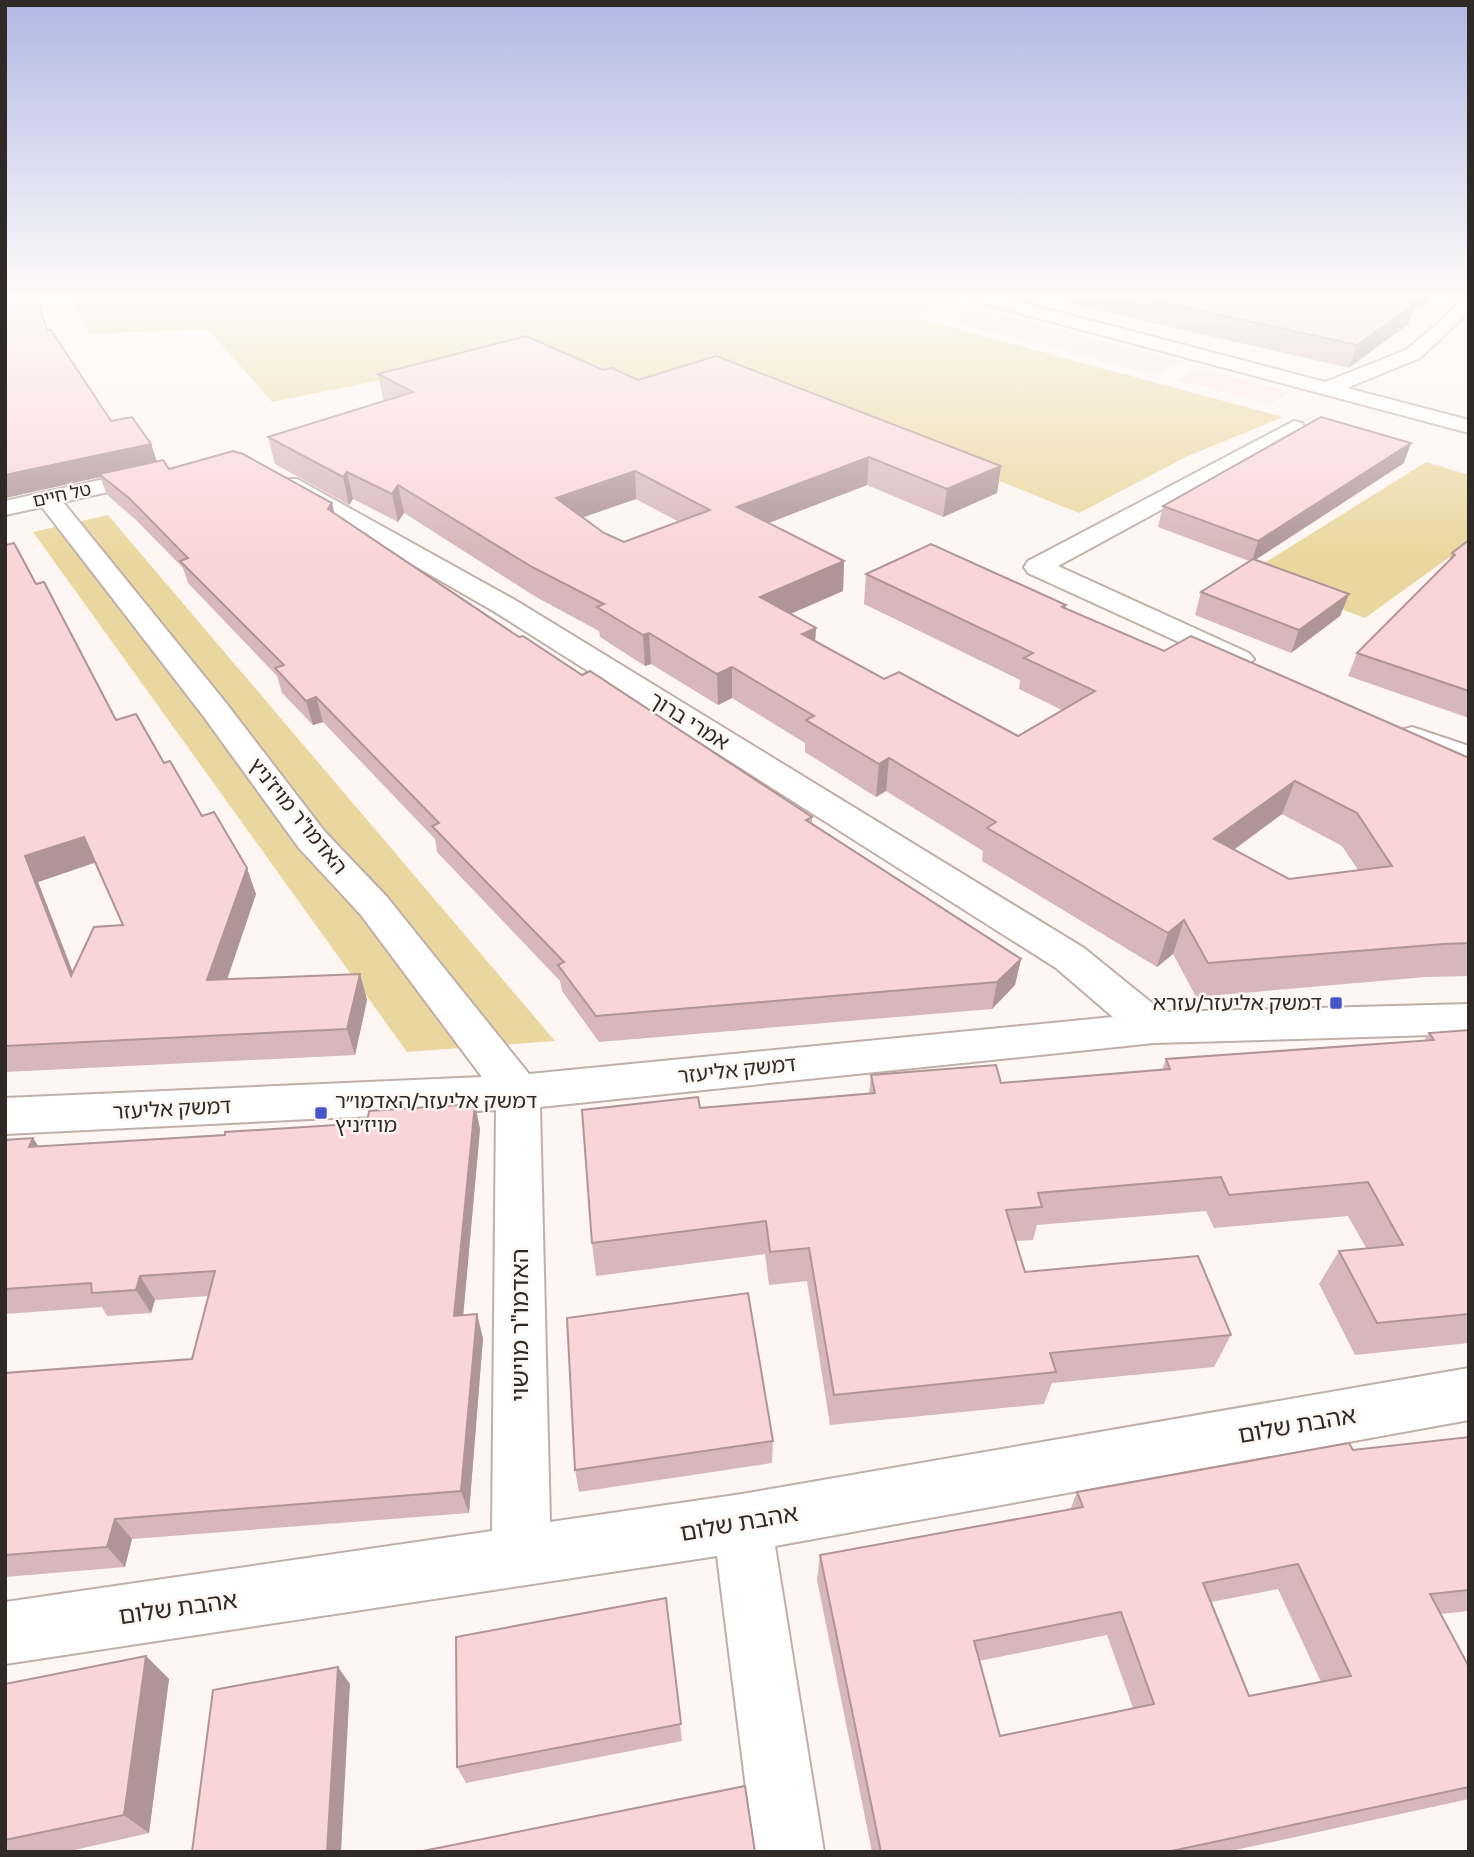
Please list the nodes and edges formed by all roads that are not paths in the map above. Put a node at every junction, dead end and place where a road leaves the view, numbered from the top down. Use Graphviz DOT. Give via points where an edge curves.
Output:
graph roads {
  1 [pos="1332,384"];
  2 [pos="1332,384"];
  3 [pos="1340,384"];
  4 [pos="1337,385"];
  5 [pos="1469,414"];
  6 [pos="1469,427"];
  7 [pos="1294,428"];
  8 [pos="258,467"];
  9 [pos="176,471"];
  10 [pos="47,498"];
  11 [pos="5,508"];
  12 [pos="1264,671"];
  13 [pos="1390,728"];
  14 [pos="1469,757"];
  15 [pos="1469,1019"];
  16 [pos="1154,1028"];
  17 [pos="518,1092"];
  18 [pos="5,1116"];
  19 [pos="1469,1394"];
  20 [pos="742,1523"];
  21 [pos="521,1558"];
  22 [pos="5,1633"];
  23 [pos="789,1852"];
  1 -- 4 [label="street"];
  2 -- 4 [label="street"];
  3 -- 4 [label="street"];
  4 -- 5 [label="street"];
  4 -- 6 [label="street"];
  7 -- 12 [label="street" via="1037,567"];
  8 -- 16 [label="street, אמרי ברוך" via="505,606 1070,957"];
  9 -- 10 [label="street, טל חיים"];
  10 -- 11 [label="street, טל חיים"];
  10 -- 17 [label="street, האדמו\"ר מויז'ניץ" via="312,840 374,906"];
  13 -- 14 [label="street"];
  15 -- 16 [label="street, דמשק אליעזר"];
  16 -- 17 [label="street, דמשק אליעזר"];
  17 -- 18 [label="street, דמשק אליעזר"];
  17 -- 21 [label="street, האדמו\"ר מוישוי"];
  19 -- 20 [label="street, אהבת שלום"];
  20 -- 21 [label="street, אהבת שלום"];
  20 -- 23 [label="street"];
  21 -- 22 [label="street, אהבת שלום"];
}
